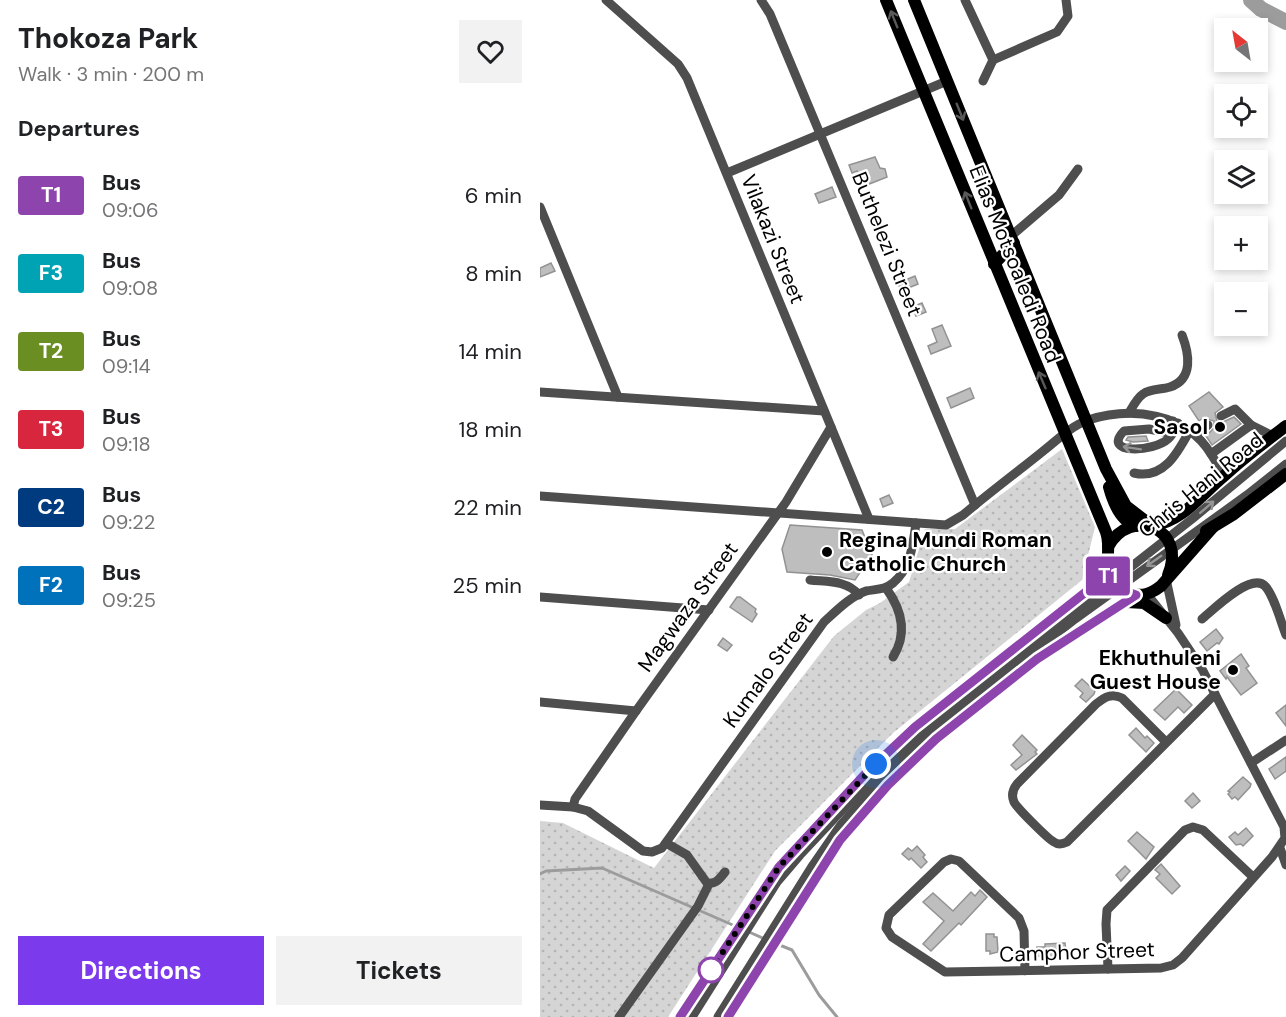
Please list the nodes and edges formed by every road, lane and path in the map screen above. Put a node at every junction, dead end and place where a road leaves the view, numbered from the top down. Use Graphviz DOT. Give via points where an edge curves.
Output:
graph roads {
  1 [pos="606,0"];
  2 [pos="761,0"];
  3 [pos="886,0"];
  4 [pos="914,0"];
  5 [pos="965,0"];
  6 [pos="1066,0"];
  7 [pos="993,60"];
  8 [pos="947,81"];
  9 [pos="983,81"];
  10 [pos="923,91"];
  11 [pos="822,132"];
  12 [pos="1078,169"];
  13 [pos="727,173"];
  14 [pos="540,207"];
  15 [pos="1012,239"];
  16 [pos="994,264"];
  17 [pos="1182,335"];
  18 [pos="540,392"];
  19 [pos="618,397"];
  20 [pos="824,411"];
  21 [pos="1129,413"];
  22 [pos="1221,416"];
  23 [pos="1087,420"];
  24 [pos="1175,422"];
  25 [pos="1208,425"];
  26 [pos="1251,425"];
  27 [pos="1286,426"];
  28 [pos="831,427"];
  29 [pos="1193,432"];
  30 [pos="1065,434"];
  31 [pos="1273,436"];
  32 [pos="1286,441"];
  33 [pos="1211,454"];
  34 [pos="1286,464"];
  35 [pos="1106,468"];
  36 [pos="1134,473"];
  37 [pos="1286,474"];
  38 [pos="1224,475"];
  39 [pos="540,496"];
  40 [pos="975,505"];
  41 [pos="778,512"];
  42 [pos="868,519"];
  43 [pos="916,523"];
  44 [pos="1136,526"];
  45 [pos="1152,526"];
  46 [pos="1213,527"];
  47 [pos="1110,543"];
  48 [pos="1170,543"];
  49 [pos="1173,562"];
  50 [pos="1106,569"];
  51 [pos="1166,579"];
  52 [pos="810,580"];
  53 [pos="1114,585"];
  54 [pos="886,588"];
  55 [pos="1142,595"];
  56 [pos="859,596"];
  57 [pos="540,597"];
  58 [pos="1075,600"];
  59 [pos="1124,603"];
  60 [pos="709,610"];
  61 [pos="1166,618"];
  62 [pos="1202,619"];
  63 [pos="1179,633"];
  64 [pos="1286,635"];
  65 [pos="894,657"];
  66 [pos="1215,694"];
  67 [pos="540,702"];
  68 [pos="636,711"];
  69 [pos="1286,740"];
  70 [pos="1166,742"];
  71 [pos="1251,763"];
  72 [pos="540,805"];
  73 [pos="573,807"];
  74 [pos="1286,835"];
  75 [pos="663,846"];
  76 [pos="1280,848"];
  77 [pos="1286,865"];
  78 [pos="725,872"];
  79 [pos="1253,877"];
  80 [pos="709,884"];
  81 [pos="754,910"];
  82 [pos="783,921"];
  83 [pos="721,963"];
  84 [pos="1108,969"];
  85 [pos="1025,971"];
  86 [pos="748,976"];
  87 [pos="619,1017"];
  88 [pos="680,1017"];
  89 [pos="692,1017"];
  90 [pos="718,1017"];
  91 [pos="728,1017"];
  1 -- 13 [label="street, Vilakazi Street" via="684,70"];
  2 -- 11 [label="street, Buthelezi Street" via="771,14"];
  10 -- 3 [label="main road, Elias Motsoaledi Road, one-way"];
  4 -- 8 [label="main road, Elias Motsoaledi Road"];
  5 -- 7 [label="street"];
  6 -- 7 [label="street" via="1068,16 1058,32"];
  7 -- 9 [label="street"];
  8 -- 10 [label="street"];
  8 -- 15 [label="main road, Elias Motsoaledi Road, one-way"];
  10 -- 11 [label="street"];
  16 -- 10 [label="main road, Elias Motsoaledi Road, one-way"];
  11 -- 13 [label="street"];
  11 -- 40 [label="street, Buthelezi Street"];
  12 -- 15 [label="street" via="1059,195"];
  13 -- 20 [label="street, Vilakazi Street"];
  14 -- 19 [label="street"];
  15 -- 16 [label="main road"];
  15 -- 23 [label="main road, Elias Motsoaledi Road"];
  30 -- 16 [label="main road, Elias Motsoaledi Road, one-way"];
  17 -- 21 [label="street" via="1189,365 1185,375 1172,386 1144,393"];
  18 -- 19 [label="street"];
  19 -- 20 [label="street"];
  20 -- 28 [label="street, Vilakazi Street"];
  21 -- 23 [label="street"];
  21 -- 24 [label="street"];
  22 -- 26 [label="street" via="1234,409"];
  23 -- 30 [label="street"];
  23 -- 35 [label="main road, Elias Motsoaledi Road"];
  24 -- 24 [label="street, one-way" via="1170,438 1155,446 1128,449 1120,443 1124,431 1164,432"];
  24 -- 29 [label="street"];
  25 -- 29 [label="street"];
  26 -- 31 [label="street"];
  26 -- 33 [label="street"];
  27 -- 31 [label="main road, Chris Hani Road"];
  28 -- 41 [label="street, Magwaza Street"];
  28 -- 42 [label="street, Vilakazi Street"];
  29 -- 33 [label="street"];
  29 -- 36 [label="street" via="1164,467 1149,474"];
  30 -- 40 [label="street"];
  30 -- 47 [label="main road, Elias Motsoaledi Road"];
  31 -- 38 [label="main road, Chris Hani Road"];
  48 -- 32 [label="street, Chris Hani Road, one-way"];
  33 -- 38 [label="street"];
  34 -- 48 [label="street, Chris Hani Road" via="1247,495"];
  35 -- 44 [label="main road, Elias Motsoaledi Road" via="1114,503 1122,517"];
  35 -- 45 [label="main road, Elias Motsoaledi Road" via="1126,506"];
  37 -- 46 [label="main road, Chris Hani Road"];
  38 -- 45 [label="main road, Chris Hani Road" via="1185,513"];
  39 -- 41 [label="street"];
  40 -- 43 [label="street" via="946,525"];
  41 -- 42 [label="street"];
  41 -- 60 [label="street, Magwaza Street"];
  42 -- 43 [label="street"];
  43 -- 54 [label="street" via="908,564"];
  44 -- 45 [label="main road"];
  44 -- 47 [label="main road" via="1122,531"];
  45 -- 48 [label="main road, Elias Motsoaledi Road"];
  46 -- 49 [label="main road, Chris Hani Road"];
  46 -- 51 [label="main road, Chris Hani Road"];
  47 -- 50 [label="main road"];
  47 -- 58 [label="main road" via="1091,580"];
  48 -- 49 [label="main road"];
  48 -- 53 [label="street, Chris Hani Road"];
  49 -- 51 [label="main road"];
  50 -- 53 [label="main road"];
  50 -- 58 [label="main road, Chris Hani Road"];
  51 -- 55 [label="main road, Chris Hani Road" via="1155,591"];
  51 -- 63 [label="street"];
  52 -- 56 [label="street" via="842,584"];
  53 -- 55 [label="main road"];
  53 -- 81 [label="street, Chris Hani Road" via="937,719 880,770"];
  53 -- 82 [label="street, Chris Hani Road" via="955,713 883,777 840,826"];
  54 -- 56 [label="street, Kumalo Street"];
  54 -- 65 [label="street" via="902,621"];
  55 -- 59 [label="main road, Chris Hani Road"];
  55 -- 61 [label="street"];
  56 -- 75 [label="street, Kumalo Street" via="824,622"];
  57 -- 60 [label="street"];
  58 -- 81 [label="main road, Chris Hani Road" via="915,727 876,764 793,850"];
  59 -- 61 [label="main road" via="1144,603"];
  59 -- 82 [label="main road, Chris Hani Road" via="1037,659 912,762 840,840"];
  60 -- 68 [label="street, Magwaza Street"];
  61 -- 63 [label="street"];
  62 -- 64 [label="street" via="1244,586 1262,584"];
  63 -- 66 [label="street"];
  66 -- 70 [label="street"];
  66 -- 71 [label="street"];
  67 -- 68 [label="street"];
  68 -- 73 [label="street, Magwaza Street"];
  69 -- 71 [label="street"];
  70 -- 70 [label="street" via="1065,843 1053,842 1013,800 1017,784 1105,697 1122,698"];
  71 -- 74 [label="street"];
  72 -- 73 [label="street"];
  73 -- 75 [label="street" via="588,812 643,851 652,852"];
  74 -- 76 [label="street, Camphor Street"];
  75 -- 80 [label="street" via="687,855"];
  76 -- 77 [label="street"];
  76 -- 79 [label="street, Camphor Street"];
  78 -- 80 [label="street"];
  79 -- 84 [label="street, Camphor Street" via="1177,963 1154,969"];
  79 -- 84 [label="street" via="1203,830 1185,830 1107,910"];
  80 -- 87 [label="street" via="698,906"];
  81 -- 83 [label="main road, Chris Hani Road"];
  82 -- 86 [label="main road, Chris Hani Road"];
  83 -- 88 [label="main road, Chris Hani Road"];
  83 -- 89 [label="street, Chris Hani Road"];
  84 -- 85 [label="street, Camphor Street"];
  85 -- 85 [label="street, Camphor Street" via="945,972 892,938 886,928 889,915 944,862 955,860 965,865 1019,918 1024,931"];
  86 -- 90 [label="street, Chris Hani Road"];
  86 -- 91 [label="main road, Chris Hani Road"];
}
